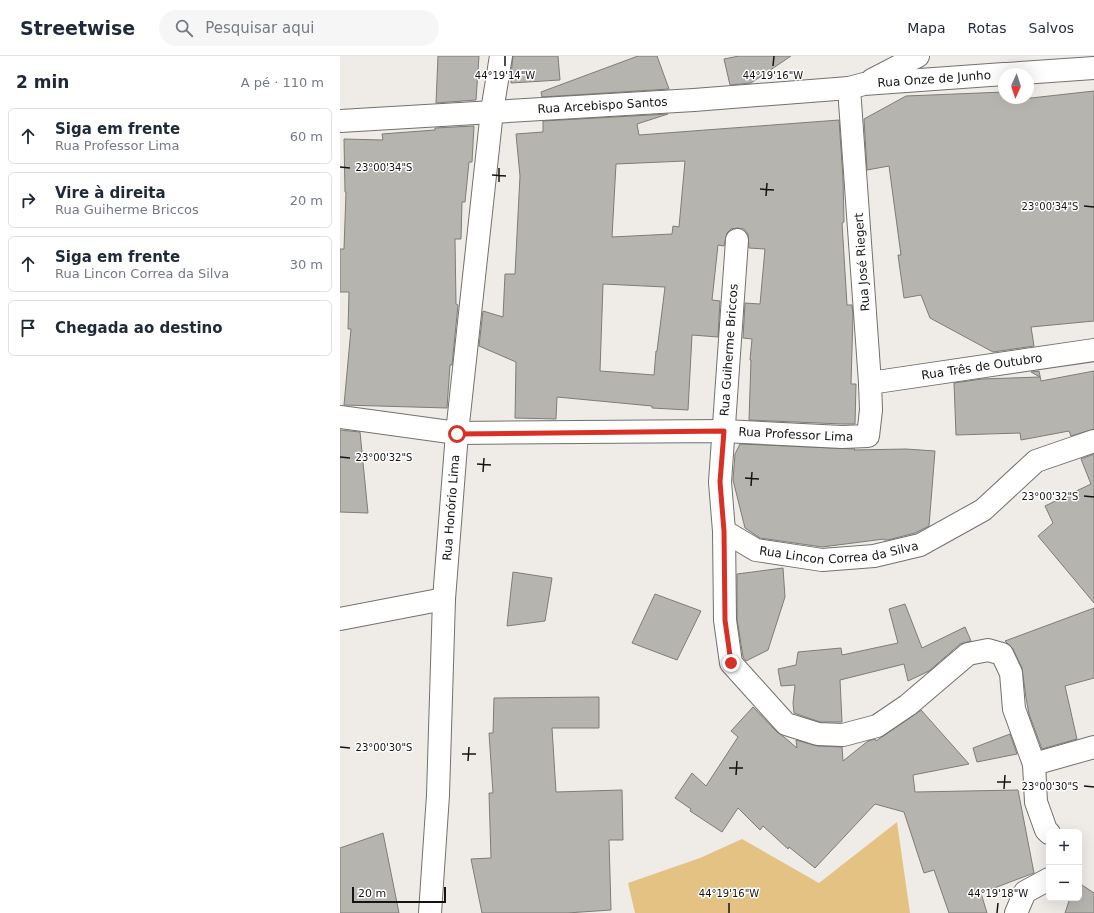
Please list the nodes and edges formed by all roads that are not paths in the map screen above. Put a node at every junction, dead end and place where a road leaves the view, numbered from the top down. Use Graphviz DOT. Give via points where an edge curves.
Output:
graph roads {
  1 [pos="501,56"];
  2 [pos="918,56"];
  3 [pos="1094,68"];
  4 [pos="1034,72"];
  5 [pos="998,74"];
  6 [pos="857,86"];
  7 [pos="492,111"];
  8 [pos="340,121"];
  9 [pos="737,240"];
  10 [pos="1094,350"];
  11 [pos="870,383"];
  12 [pos="340,417"];
  13 [pos="724,431"];
  14 [pos="457,434"];
  15 [pos="868,436"];
  16 [pos="1094,441"];
  17 [pos="724,531"];
  18 [pos="444,599"];
  19 [pos="340,619"];
  20 [pos="1094,747"];
  21 [pos="1034,764"];
  22 [pos="1046,830"];
  23 [pos="1046,881"];
  24 [pos="430,913"];
  25 [pos="1016,913"];
  1 -- 7 [label="street, Rua Honório Lima"];
  2 -- 6 [label="street"];
  3 -- 4 [label="street, Rua Onze de Junho"];
  5 -- 6 [label="street, Rua Onze de Junho"];
  6 -- 7 [label="street, Rua Arcebispo Santos" via="694,100"];
  6 -- 11 [label="street, Rua José Riegert"];
  7 -- 8 [label="street, Rua Arcebispo Santos"];
  7 -- 14 [label="street, Rua Honório Lima"];
  9 -- 13 [label="street, Rua Guiherme Briccos"];
  10 -- 11 [label="street, Rua Três de Outubro"];
  11 -- 15 [label="street, Rua José Riegert" via="871,410"];
  12 -- 14 [label="street, Rua Professor Lima"];
  13 -- 14 [label="street, Rua Professor Lima"];
  13 -- 15 [label="street, Rua Professor Lima"];
  13 -- 17 [label="street, Rua Guiherme Briccos" via="720,482"];
  14 -- 18 [label="street, Rua Honório Lima"];
  16 -- 17 [label="street, Rua Lincon Correa da Silva" via="1036,461 983,510 920,546 874,556 822,560 756,550"];
  17 -- 21 [label="street" via="725,620 731,663 786,724 818,734 843,735 877,726 908,705 968,654 988,650 1002,654 1011,673 1014,709"];
  18 -- 19 [label="street"];
  18 -- 24 [label="street, Rua Honório Lima" via="438,795"];
  20 -- 21 [label="street"];
  21 -- 22 [label="street" via="1036,802"];
  23 -- 25 [label="street" via="1025,892"];
}
